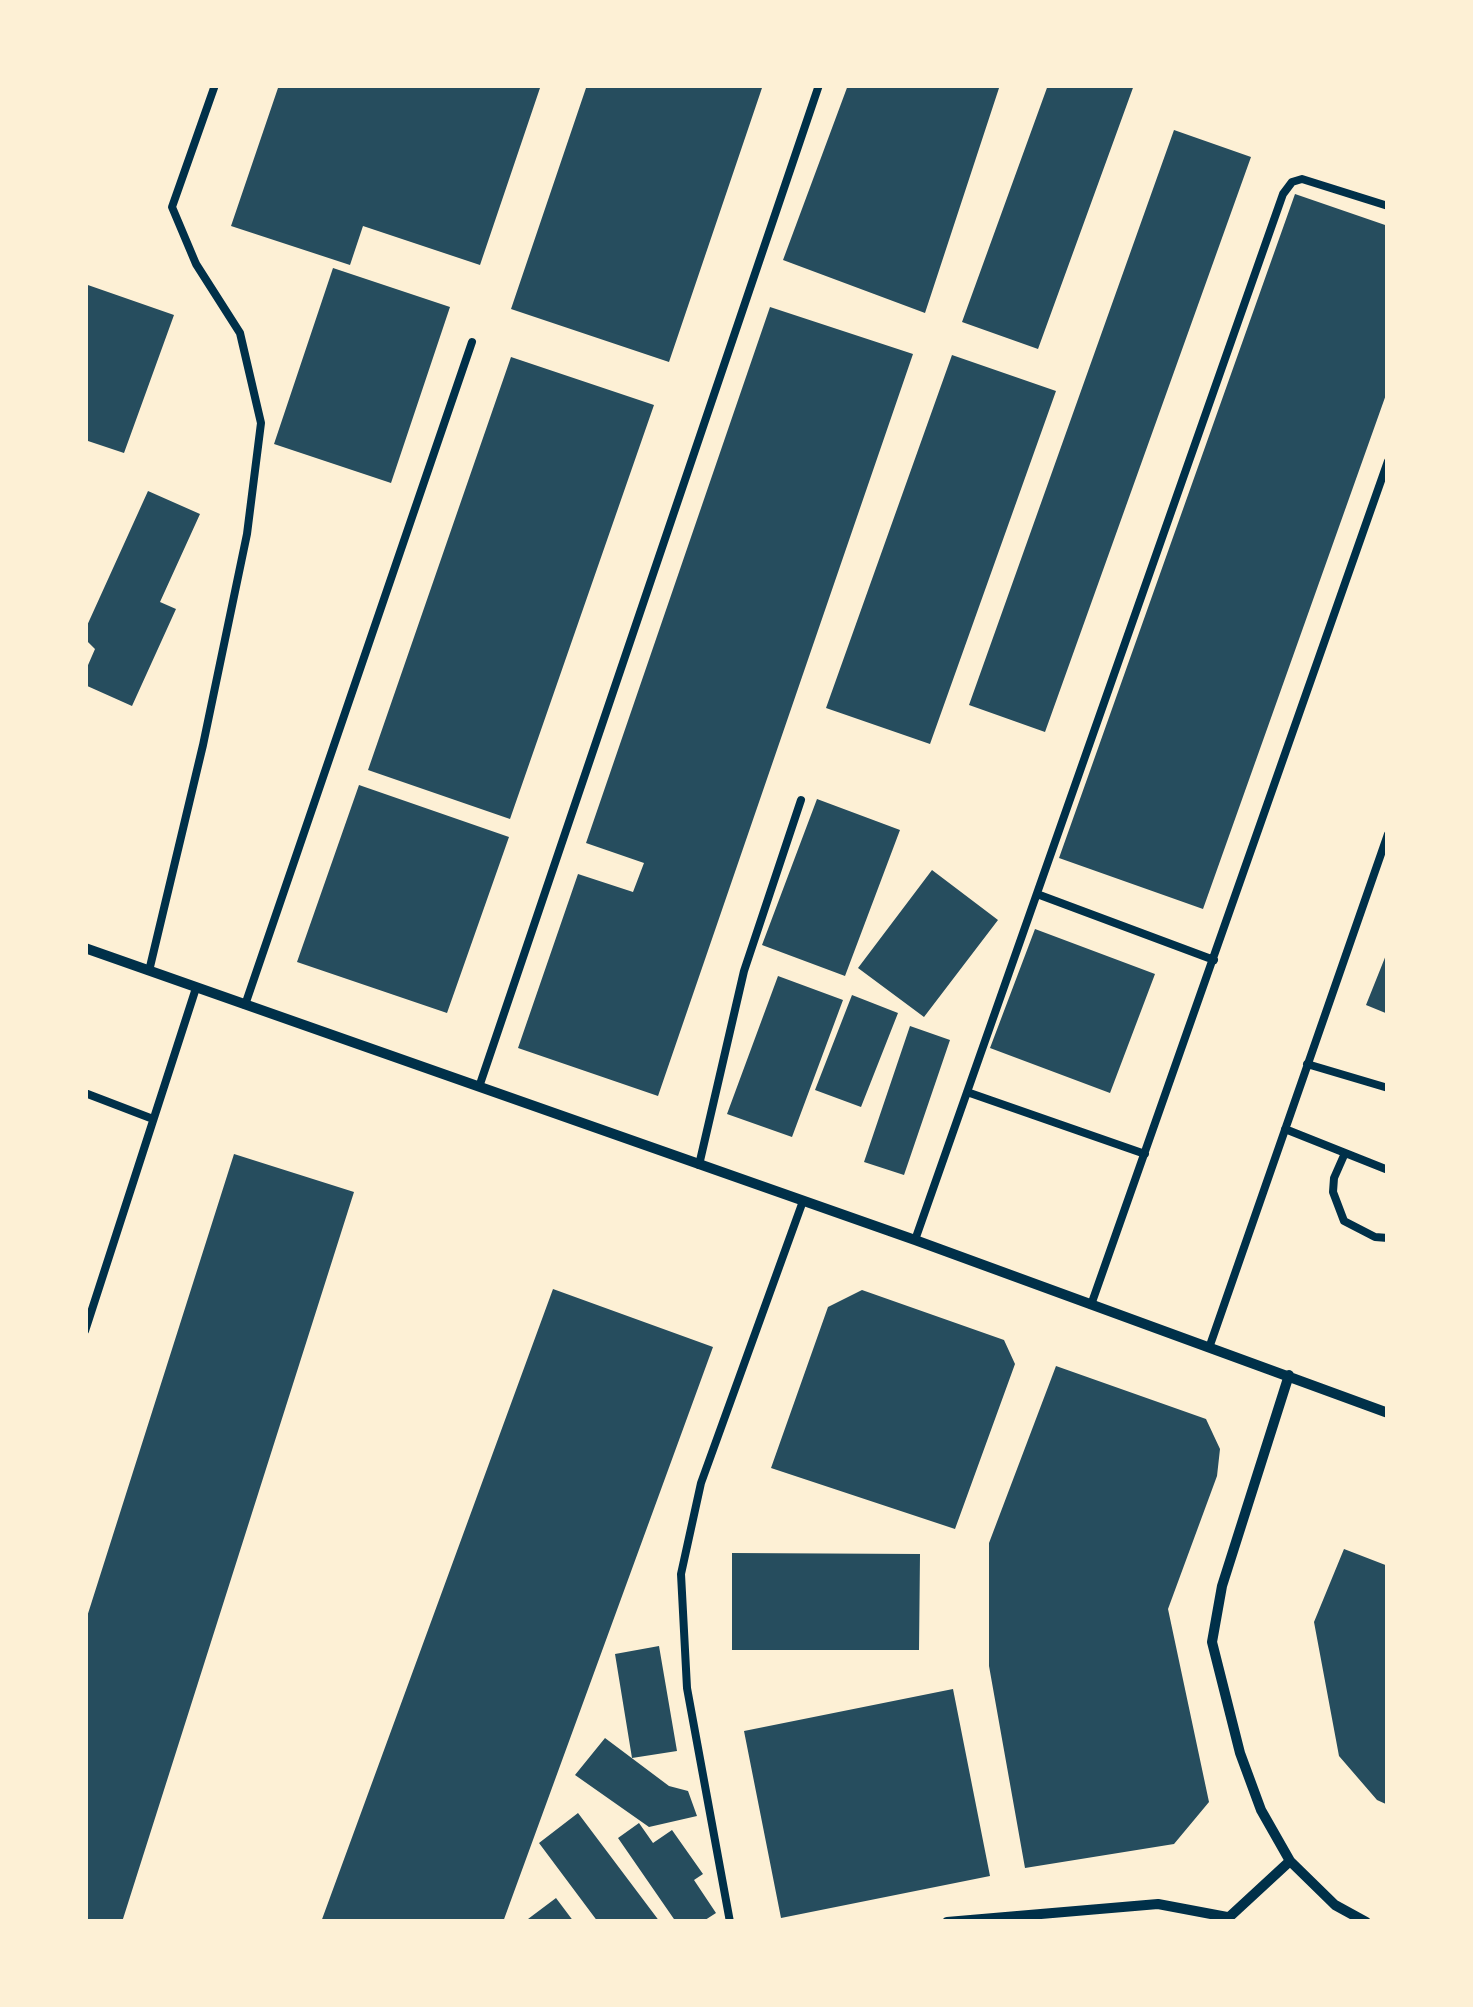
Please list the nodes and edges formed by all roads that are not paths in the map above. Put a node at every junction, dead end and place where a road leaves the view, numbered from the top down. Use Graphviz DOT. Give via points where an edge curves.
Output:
graph roads {
  1 [pos="215,85"];
  2 [pos="819,85"];
  3 [pos="1388,206"];
  4 [pos="472,342"];
  5 [pos="1388,461"];
  6 [pos="801,800"];
  7 [pos="1388,834"];
  8 [pos="1037,894"];
  9 [pos="85,948"];
  10 [pos="1214,960"];
  11 [pos="149,971"];
  12 [pos="196,988"];
  13 [pos="245,1005"];
  14 [pos="1307,1064"];
  15 [pos="479,1087"];
  16 [pos="1388,1088"];
  17 [pos="967,1092"];
  18 [pos="85,1093"];
  19 [pos="153,1120"];
  20 [pos="1285,1130"];
  21 [pos="1345,1152"];
  22 [pos="1145,1154"];
  23 [pos="700,1165"];
  24 [pos="1388,1170"];
  25 [pos="804,1201"];
  26 [pos="1388,1238"];
  27 [pos="915,1240"];
  28 [pos="1090,1306"];
  29 [pos="85,1330"];
  30 [pos="1209,1348"];
  31 [pos="1289,1375"];
  32 [pos="1388,1413"];
  33 [pos="1290,1861"];
  34 [pos="1226,1920"];
  35 [pos="730,1922"];
  36 [pos="947,1922"];
  37 [pos="1366,1922"];
  1 -- 11 [label="lane" via="172,207 196,264 240,332 260,423 243,553"];
  2 -- 15 [label="lane"];
  3 -- 8 [label="lane" via="1302,179 1284,194"];
  4 -- 13 [label="lane"];
  5 -- 10 [label="lane"];
  6 -- 23 [label="lane" via="744,971"];
  7 -- 14 [label="lane"];
  8 -- 10 [label="lane"];
  8 -- 17 [label="lane"];
  9 -- 11 [label="street"];
  10 -- 22 [label="lane"];
  11 -- 12 [label="street"];
  12 -- 13 [label="street"];
  12 -- 19 [label="lane"];
  13 -- 15 [label="street"];
  14 -- 16 [label="lane"];
  14 -- 20 [label="lane"];
  15 -- 23 [label="street"];
  17 -- 22 [label="lane"];
  17 -- 27 [label="lane"];
  18 -- 19 [label="lane"];
  19 -- 29 [label="lane"];
  20 -- 21 [label="lane"];
  20 -- 30 [label="lane"];
  21 -- 24 [label="lane"];
  21 -- 26 [label="lane" via="1333,1192 1344,1221 1374,1238"];
  22 -- 28 [label="lane"];
  23 -- 25 [label="street"];
  25 -- 27 [label="street"];
  25 -- 35 [label="lane" via="700,1482 681,1574 687,1688"];
  27 -- 28 [label="street"];
  28 -- 30 [label="street"];
  30 -- 31 [label="street"];
  31 -- 32 [label="street"];
  31 -- 33 [label="street" via="1222,1586 1212,1642 1240,1754"];
  33 -- 34 [label="street"];
  33 -- 37 [label="street" via="1335,1905"];
  34 -- 36 [label="street" via="1158,1904"];
}
